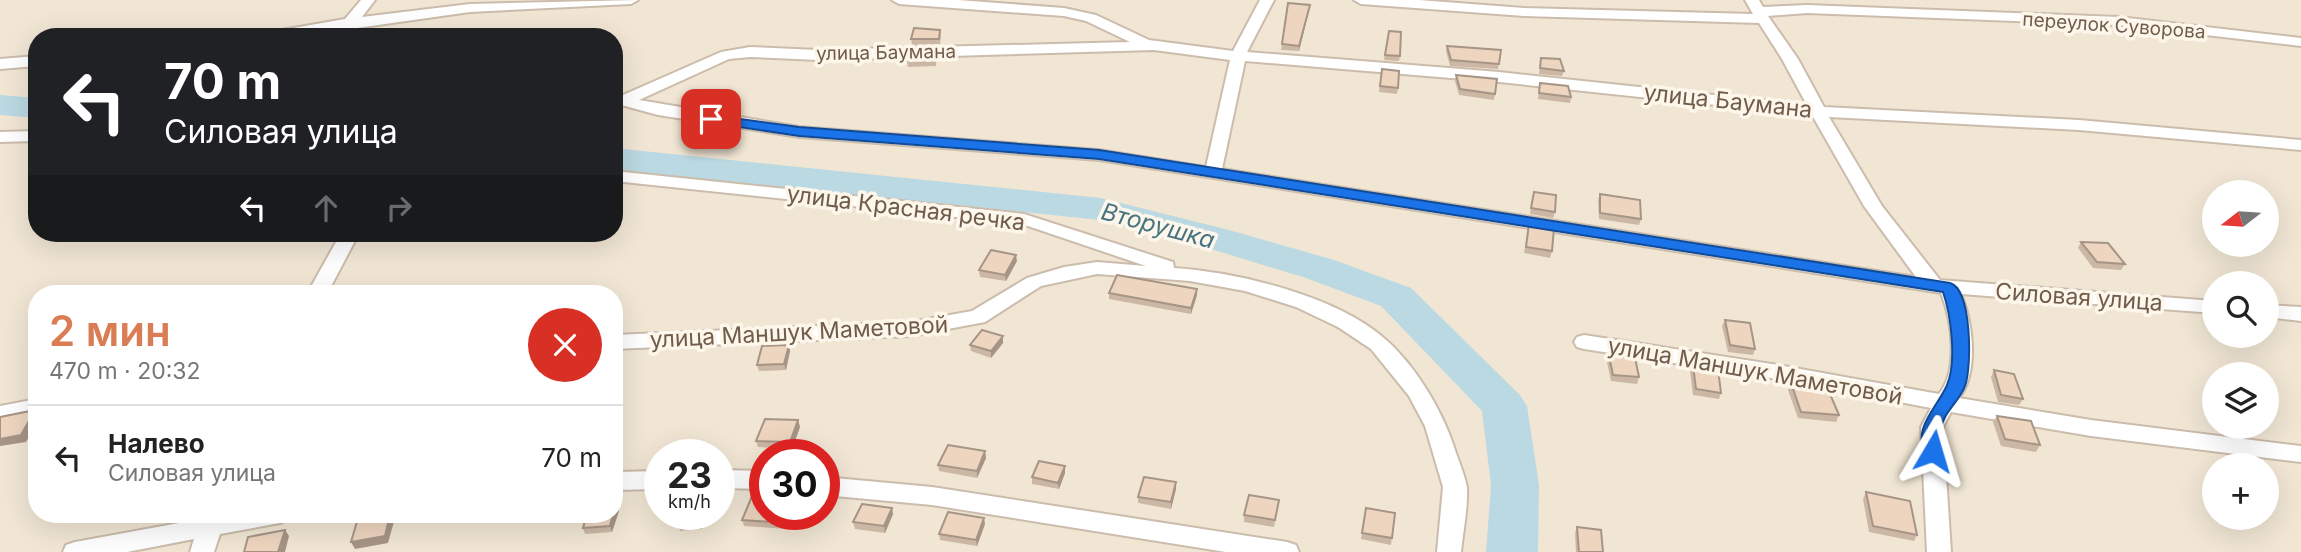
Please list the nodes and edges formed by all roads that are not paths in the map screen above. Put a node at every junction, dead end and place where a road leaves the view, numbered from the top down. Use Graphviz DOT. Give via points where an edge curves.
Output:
graph roads {
  1 [pos="368,0"];
  2 [pos="631,0"];
  3 [pos="899,0"];
  4 [pos="1267,0"];
  5 [pos="1361,0"];
  6 [pos="957,2"];
  7 [pos="1758,10"];
  8 [pos="350,23"];
  9 [pos="322,28"];
  10 [pos="2301,43"];
  11 [pos="1157,46"];
  12 [pos="1238,56"];
  13 [pos="28,62"];
  14 [pos="0,64"];
  15 [pos="623,98"];
  16 [pos="623,100"];
  17 [pos="1816,111"];
  18 [pos="28,136"];
  19 [pos="0,137"];
  20 [pos="2301,145"];
  21 [pos="1213,173"];
  22 [pos="623,177"];
  23 [pos="345,242"];
  24 [pos="1190,275"];
  25 [pos="322,285"];
  26 [pos="1942,287"];
  27 [pos="2202,306"];
  28 [pos="2279,312"];
  29 [pos="2301,314"];
  30 [pos="623,342"];
  31 [pos="1584,342"];
  32 [pos="1944,403"];
  33 [pos="28,409"];
  34 [pos="0,414"];
  35 [pos="2301,454"];
  36 [pos="644,480"];
  37 [pos="623,481"];
  38 [pos="840,487"];
  39 [pos="203,523"];
  40 [pos="211,523"];
  41 [pos="75,552"];
  42 [pos="202,552"];
  43 [pos="1287,552"];
  44 [pos="1449,552"];
  45 [pos="1939,552"];
  1 -- 8 [label="street"];
  2 -- 8 [label="street" via="470,8"];
  3 -- 6 [label="street, улица Баумана"];
  4 -- 12 [label="street"];
  5 -- 7 [label="street, переулок Суворова" via="1524,12"];
  6 -- 11 [label="street, улица Баумана" via="1064,12 1091,18"];
  7 -- 10 [label="street, переулок Суворова" via="2119,21"];
  7 -- 17 [label="street"];
  8 -- 9 [label="street"];
  11 -- 12 [label="street, улица Баумана"];
  11 -- 15 [label="street, улица Баумана" via="818,55 750,52 726,55"];
  12 -- 17 [label="street, улица Баумана" via="1499,77"];
  12 -- 21 [label="street"];
  13 -- 14 [label="street"];
  16 -- 21 [label="street, Силовая улица" via="658,110 799,132 1099,155"];
  17 -- 20 [label="street, улица Баумана" via="2079,125"];
  17 -- 26 [label="street" via="1893,234"];
  18 -- 19 [label="street"];
  21 -- 26 [label="street, Силовая улица"];
  22 -- 24 [label="street, улица Красная речка" via="1024,219"];
  23 -- 25 [label="street"];
  24 -- 30 [label="street, улица Маншук Маметовой" via="1097,268 1064,273 1034,282 978,317 911,329"];
  24 -- 44 [label="street, улица Маншук Маметовой" via="1247,285 1303,302 1345,321 1378,344 1417,392 1436,426 1455,487"];
  26 -- 27 [label="street, Силовая улица"];
  26 -- 32 [label="street" via="1958,311 1961,348 1956,386"];
  28 -- 29 [label="street"];
  31 -- 32 [label="street, улица Маншук Маметовой"];
  32 -- 35 [label="street, улица Маншук Маметовой" via="2091,428"];
  32 -- 45 [label="street" via="1932,427"];
  33 -- 34 [label="street"];
  36 -- 37 [label="street"];
  38 -- 43 [label="street" via="932,496"];
  39 -- 41 [label="street"];
  40 -- 42 [label="street"];
}
